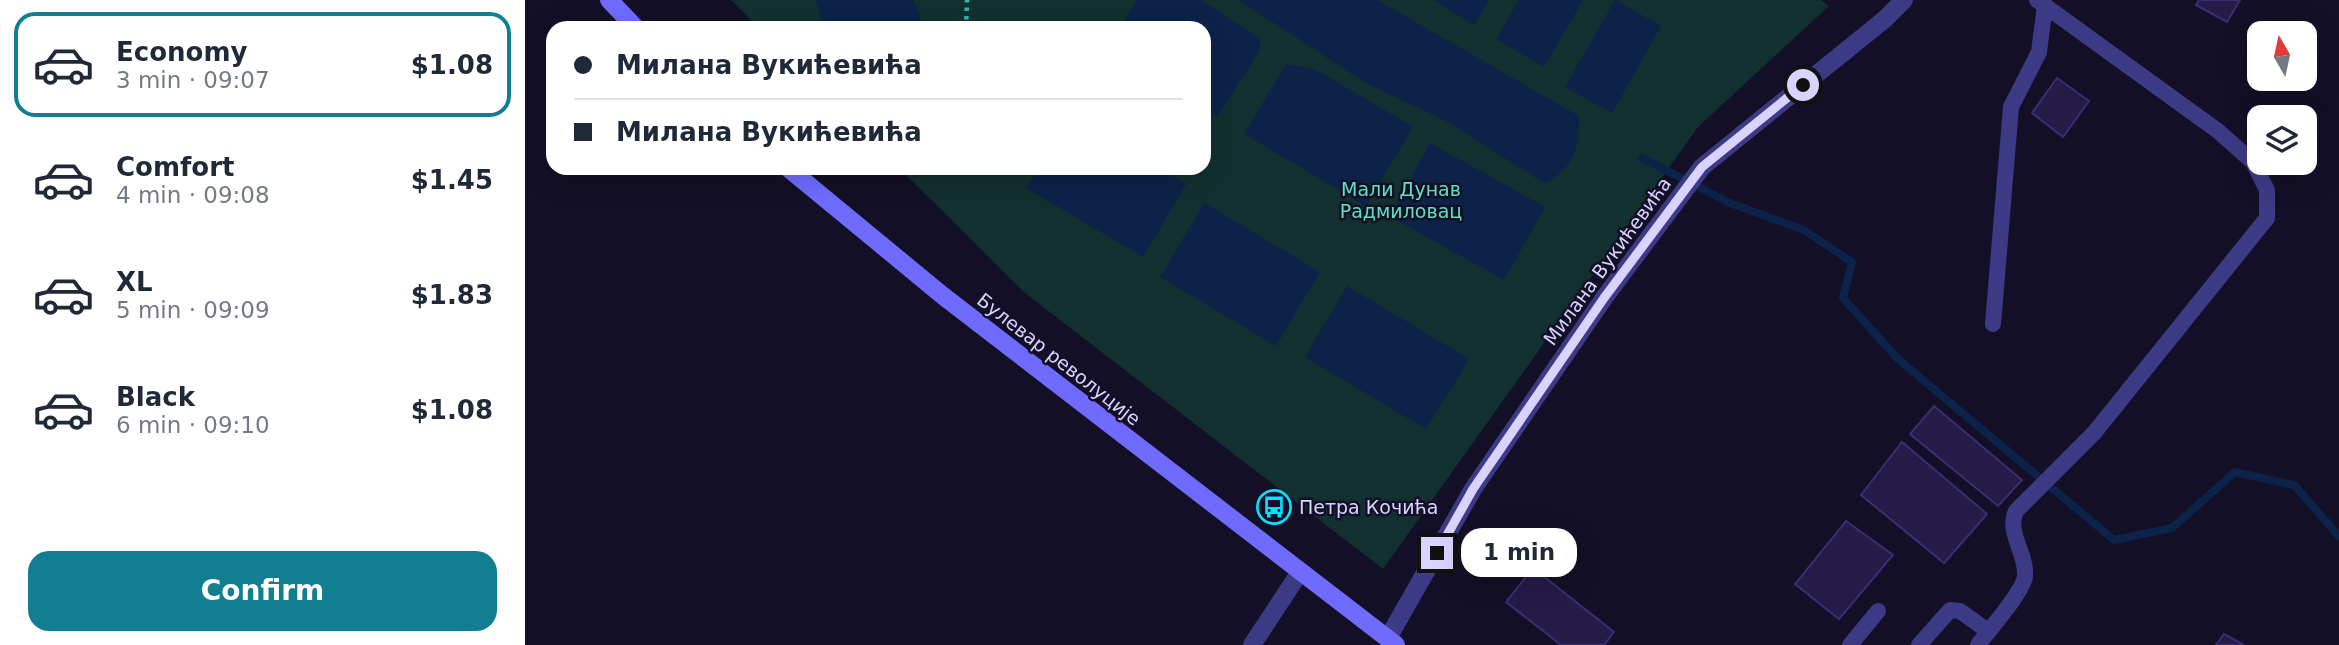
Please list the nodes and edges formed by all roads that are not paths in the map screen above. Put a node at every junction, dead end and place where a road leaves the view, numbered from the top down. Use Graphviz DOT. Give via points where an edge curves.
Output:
graph roads {
  1 [pos="609,0"];
  2 [pos="1904,0"];
  3 [pos="2041,3"];
  4 [pos="629,21"];
  5 [pos="796,175"];
  6 [pos="1993,324"];
  7 [pos="1304,576"];
  8 [pos="1878,611"];
  9 [pos="1988,631"];
  10 [pos="1392,642"];
  11 [pos="1252,645"];
  12 [pos="1850,645"];
  13 [pos="1919,645"];
  14 [pos="1978,645"];
  1 -- 4 [label="main road"];
  2 -- 10 [label="street, Милана Вукићевића" via="1696,174 1473,489"];
  3 -- 6 [label="lane" via="2039,52 2011,107"];
  3 -- 9 [label="lane" via="2253,162 2267,190 2267,218 2094,433 2016,511 2013,523 2025,580"];
  5 -- 7 [label="main road, Булевар револуције" via="942,295"];
  7 -- 10 [label="main road, Булевар револуције"];
  7 -- 11 [label="street"];
  8 -- 12 [label="lane"];
  9 -- 13 [label="lane" via="1960,611 1950,610"];
  9 -- 14 [label="lane"];
}
